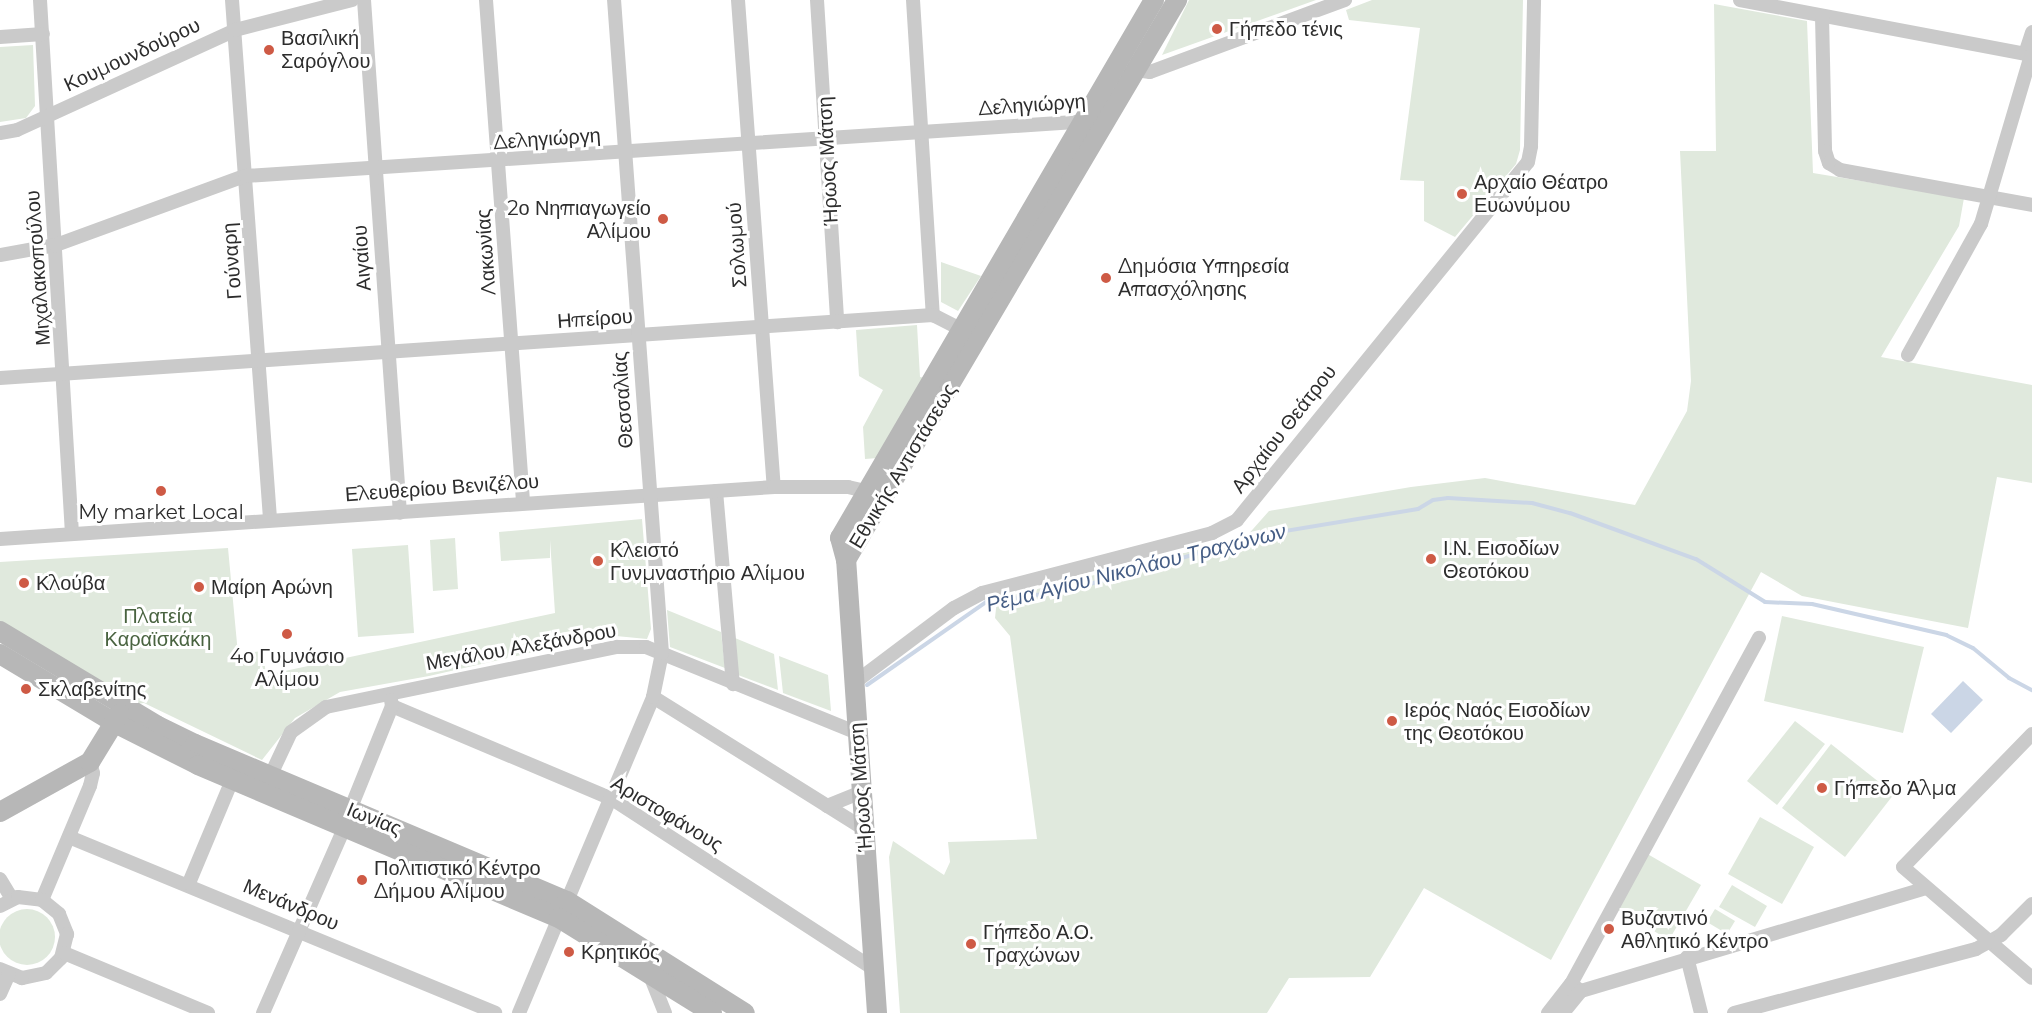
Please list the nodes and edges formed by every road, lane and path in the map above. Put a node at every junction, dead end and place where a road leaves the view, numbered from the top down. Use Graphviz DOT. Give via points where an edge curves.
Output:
graph roads {
  1 [pos="40,0"];
  2 [pos="232,0"];
  3 [pos="352,0"];
  4 [pos="364,0"];
  5 [pos="486,0"];
  6 [pos="614,0"];
  7 [pos="738,0"];
  8 [pos="817,0"];
  9 [pos="913,0"];
  10 [pos="1154,0"];
  11 [pos="1177,0"];
  12 [pos="1345,0"];
  13 [pos="1534,0"];
  14 [pos="1740,0"];
  15 [pos="1804,6"];
  16 [pos="1822,16"];
  17 [pos="235,30"];
  18 [pos="2032,32"];
  19 [pos="43,34"];
  20 [pos="0,37"];
  21 [pos="2029,54"];
  22 [pos="1136,70"];
  23 [pos="47,116"];
  24 [pos="1109,119"];
  25 [pos="1085,121"];
  26 [pos="920,132"];
  27 [pos="0,133"];
  28 [pos="827,137"];
  29 [pos="749,145"];
  30 [pos="625,153"];
  31 [pos="499,162"];
  32 [pos="376,170"];
  33 [pos="245,176"];
  34 [pos="1990,197"];
  35 [pos="2032,206"];
  36 [pos="56,245"];
  37 [pos="0,255"];
  38 [pos="933,315"];
  39 [pos="837,322"];
  40 [pos="763,328"];
  41 [pos="962,330"];
  42 [pos="638,336"];
  43 [pos="512,344"];
  44 [pos="388,353"];
  45 [pos="1908,355"];
  46 [pos="259,362"];
  47 [pos="64,371"];
  48 [pos="0,378"];
  49 [pos="774,487"];
  50 [pos="716,491"];
  51 [pos="877,494"];
  52 [pos="650,496"];
  53 [pos="523,501"];
  54 [pos="400,513"];
  55 [pos="270,519"];
  56 [pos="72,534"];
  57 [pos="0,539"];
  58 [pos="846,560"];
  59 [pos="0,631"];
  60 [pos="1759,638"];
  61 [pos="662,653"];
  62 [pos="0,654"];
  63 [pos="854,683"];
  64 [pos="733,684"];
  65 [pos="389,691"];
  66 [pos="653,697"];
  67 [pos="392,706"];
  68 [pos="120,714"];
  69 [pos="858,733"];
  70 [pos="2032,734"];
  71 [pos="90,762"];
  72 [pos="232,780"];
  73 [pos="270,786"];
  74 [pos="862,792"];
  75 [pos="612,799"];
  76 [pos="827,806"];
  77 [pos="0,812"];
  78 [pos="348,818"];
  79 [pos="864,829"];
  80 [pos="69,837"];
  81 [pos="0,879"];
  82 [pos="189,883"];
  83 [pos="1926,888"];
  84 [pos="42,900"];
  85 [pos="6,903"];
  86 [pos="2032,904"];
  87 [pos="563,910"];
  88 [pos="299,930"];
  89 [pos="1988,943"];
  90 [pos="64,953"];
  91 [pos="1687,957"];
  92 [pos="874,969"];
  93 [pos="4,972"];
  94 [pos="649,972"];
  95 [pos="2032,978"];
  96 [pos="1576,988"];
  97 [pos="0,994"];
  98 [pos="207,1013"];
  99 [pos="263,1013"];
  100 [pos="495,1013"];
  101 [pos="519,1013"];
  102 [pos="665,1013"];
  103 [pos="712,1013"];
  104 [pos="745,1013"];
  105 [pos="877,1013"];
  106 [pos="1548,1013"];
  107 [pos="1563,1013"];
  108 [pos="1701,1013"];
  109 [pos="1734,1013"];
  1 -- 19 [label="street, Μιχαλακοπούλου"];
  2 -- 17 [label="street, Γούναρη"];
  3 -- 17 [label="street, Κουμουνδούρου"];
  4 -- 32 [label="street, Αιγαίου"];
  5 -- 31 [label="street, Λακωνίας"];
  6 -- 30 [label="street, Θεσσαλίας"];
  7 -- 29 [label="street, Σολωμού"];
  8 -- 28 [label="street, Ήρωος Μάτση"];
  9 -- 26 [label="street"];
  10 -- 25 [label="street, Εθνικής Αντιστάσεως"];
  11 -- 22 [label="street, Εθνικής Αντιστάσεως"];
  12 -- 22 [label="street" via="1150,72"];
  13 -- 63 [label="street, Αρχαίου Θεάτρου" via="1528,162 1237,520 1212,533 982,593 954,608"];
  14 -- 15 [label="street"];
  15 -- 16 [label="street"];
  16 -- 21 [label="street"];
  16 -- 34 [label="street" via="1825,151 1829,164 1840,170"];
  17 -- 23 [label="street, Κουμουνδούρου"];
  17 -- 33 [label="street, Γούναρη"];
  18 -- 21 [label="street"];
  19 -- 20 [label="street"];
  19 -- 23 [label="street, Μιχαλακοπούλου"];
  21 -- 34 [label="street"];
  22 -- 24 [label="street, Εθνικής Αντιστάσεως"];
  23 -- 27 [label="street, Κουμουνδούρου"];
  23 -- 36 [label="street, Μιχαλακοπούλου"];
  24 -- 25 [label="street, Δεληγιώργη"];
  24 -- 51 [label="street, Εθνικής Αντιστάσεως"];
  25 -- 26 [label="street, Δεληγιώργη"];
  25 -- 41 [label="street, Εθνικής Αντιστάσεως"];
  26 -- 28 [label="street, Δεληγιώργη"];
  26 -- 38 [label="street"];
  28 -- 29 [label="street, Δεληγιώργη"];
  28 -- 39 [label="street, Ήρωος Μάτση"];
  29 -- 30 [label="street, Δεληγιώργη"];
  29 -- 40 [label="street, Σολωμού"];
  30 -- 31 [label="street, Δεληγιώργη"];
  30 -- 42 [label="street, Θεσσαλίας"];
  31 -- 32 [label="street, Δεληγιώργη"];
  31 -- 43 [label="street, Λακωνίας"];
  32 -- 33 [label="street, Δεληγιώργη"];
  32 -- 44 [label="street, Αιγαίου"];
  33 -- 36 [label="street, Δεληγιώργη"];
  33 -- 46 [label="street, Γούναρη"];
  34 -- 35 [label="street"];
  34 -- 45 [label="street" via="1975,237"];
  36 -- 37 [label="street, Δεληγιώργη"];
  36 -- 47 [label="street, Μιχαλακοπούλου"];
  38 -- 39 [label="street, Ηπείρου"];
  38 -- 41 [label="street"];
  39 -- 40 [label="street, Ηπείρου"];
  40 -- 42 [label="street, Ηπείρου"];
  40 -- 49 [label="street, Σολωμού"];
  41 -- 51 [label="street, Εθνικής Αντιστάσεως"];
  42 -- 43 [label="street, Ηπείρου"];
  42 -- 52 [label="street, Θεσσαλίας"];
  43 -- 44 [label="street, Ηπείρου"];
  43 -- 53 [label="street, Λακωνίας"];
  44 -- 46 [label="street, Ηπείρου"];
  44 -- 54 [label="street, Αιγαίου"];
  46 -- 47 [label="street, Ηπείρου"];
  46 -- 55 [label="street, Γούναρη"];
  47 -- 48 [label="street, Ηπείρου"];
  47 -- 56 [label="street, Μιχαλακοπούλου"];
  49 -- 50 [label="street, Ελευθερίου Βενιζέλου"];
  49 -- 51 [label="street, Ελευθερίου Βενιζέλου" via="848,487"];
  50 -- 52 [label="street, Ελευθερίου Βενιζέλου"];
  50 -- 64 [label="street"];
  51 -- 58 [label="street, Εθνικής Αντιστάσεως"];
  52 -- 53 [label="street, Ελευθερίου Βενιζέλου"];
  52 -- 61 [label="street, Θεσσαλίας"];
  53 -- 54 [label="street, Ελευθερίου Βενιζέλου"];
  54 -- 55 [label="street, Ελευθερίου Βενιζέλου"];
  55 -- 56 [label="street, Ελευθερίου Βενιζέλου"];
  56 -- 57 [label="street, Ελευθερίου Βενιζέλου"];
  58 -- 63 [label="street, Ήρωος Μάτση"];
  59 -- 68 [label="street, Ιωνίας"];
  60 -- 96 [label="street"];
  61 -- 64 [label="street, Μεγάλου Αλεξάνδρου"];
  61 -- 65 [label="street, Μεγάλου Αλεξάνδρου" via="646,647 594,649"];
  61 -- 66 [label="street, Θεσσαλίας"];
  62 -- 68 [label="street, Ιωνίας"];
  63 -- 69 [label="street, Ήρωος Μάτση"];
  64 -- 69 [label="street, Μεγάλου Αλεξάνδρου"];
  65 -- 67 [label="street"];
  65 -- 73 [label="street, Μεγάλου Αλεξάνδρου" via="326,707 306,718 287,738"];
  66 -- 75 [label="street, Θεσσαλίας"];
  66 -- 76 [label="street"];
  67 -- 75 [label="street, Αριστοφάνους"];
  67 -- 78 [label="street"];
  68 -- 71 [label="street"];
  68 -- 72 [label="street, Ιωνίας"];
  68 -- 73 [label="street, Ιωνίας" via="167,730"];
  69 -- 74 [label="street, Ήρωος Μάτση"];
  70 -- 83 [label="street" via="1903,867"];
  71 -- 77 [label="street"];
  71 -- 80 [label="street" via="93,778"];
  72 -- 73 [label="street, Ιωνίας"];
  72 -- 82 [label="street"];
  73 -- 78 [label="street, Ιωνίας"];
  74 -- 76 [label="street"];
  74 -- 79 [label="street, Ήρωος Μάτση"];
  75 -- 87 [label="street, Θεσσαλίας"];
  75 -- 92 [label="street, Αριστοφάνους"];
  76 -- 79 [label="street"];
  78 -- 87 [label="street, Ιωνίας"];
  78 -- 88 [label="street"];
  79 -- 92 [label="street, Ήρωος Μάτση"];
  80 -- 82 [label="street, Μενάνδρου"];
  80 -- 84 [label="street"];
  81 -- 85 [label="street"];
  82 -- 88 [label="street, Μενάνδρου"];
  83 -- 89 [label="street"];
  83 -- 91 [label="street"];
  84 -- 85 [label="street"];
  84 -- 90 [label="street" via="64,922"];
  86 -- 89 [label="street"];
  87 -- 94 [label="street, Ιωνίας"];
  87 -- 101 [label="street, Θεσσαλίας"];
  87 -- 104 [label="street, Ιωνίας"];
  88 -- 99 [label="street"];
  88 -- 100 [label="street, Μενάνδρου"];
  89 -- 95 [label="street"];
  89 -- 109 [label="street"];
  90 -- 93 [label="street" via="41,976 25,978"];
  90 -- 98 [label="street"];
  91 -- 96 [label="street"];
  91 -- 108 [label="street"];
  92 -- 105 [label="street, Ήρωος Μάτση"];
  93 -- 97 [label="street"];
  94 -- 102 [label="street"];
  94 -- 103 [label="street, Ιωνίας"];
  96 -- 106 [label="street"];
  96 -- 107 [label="street"];
}
